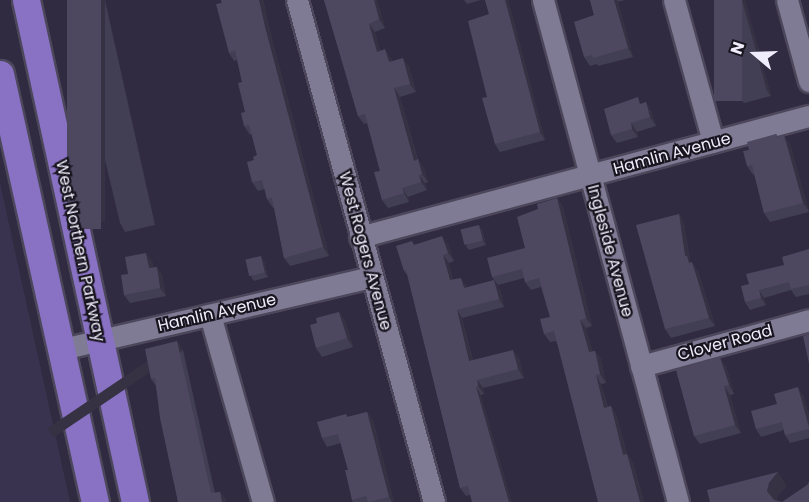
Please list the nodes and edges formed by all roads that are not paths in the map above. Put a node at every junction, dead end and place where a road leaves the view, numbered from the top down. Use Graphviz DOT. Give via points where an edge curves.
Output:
graph roads {
  1 [pos="26,0"];
  2 [pos="297,0"];
  3 [pos="543,0"];
  4 [pos="674,0"];
  5 [pos="787,0"];
  6 [pos="0,74"];
  7 [pos="809,81"];
  8 [pos="809,116"];
  9 [pos="713,142"];
  10 [pos="589,176"];
  11 [pos="360,237"];
  12 [pos="372,277"];
  13 [pos="210,315"];
  14 [pos="809,320"];
  15 [pos="99,340"];
  16 [pos="62,349"];
  17 [pos="641,366"];
  18 [pos="96,502"];
  19 [pos="135,502"];
  20 [pos="263,502"];
  21 [pos="434,502"];
  22 [pos="678,502"];
  1 -- 15 [label="main road, West Northern Parkway"];
  2 -- 11 [label="street, West Rogers Avenue"];
  3 -- 10 [label="street, Ingleside Avenue"];
  4 -- 9 [label="street"];
  5 -- 7 [label="street"];
  6 -- 16 [label="main road"];
  8 -- 9 [label="street, Hamlin Avenue"];
  9 -- 10 [label="street, Hamlin Avenue"];
  10 -- 11 [label="street, Hamlin Avenue"];
  10 -- 17 [label="street, Ingleside Avenue"];
  11 -- 12 [label="street, West Rogers Avenue"];
  12 -- 13 [label="street, Hamlin Avenue"];
  12 -- 21 [label="street, West Rogers Avenue"];
  13 -- 15 [label="street, Hamlin Avenue"];
  13 -- 20 [label="street"];
  14 -- 17 [label="street, Clover Road"];
  15 -- 16 [label="street, Hamlin Avenue"];
  15 -- 19 [label="main road, West Northern Parkway"];
  16 -- 18 [label="main road"];
  17 -- 22 [label="street, Ingleside Avenue"];
}
